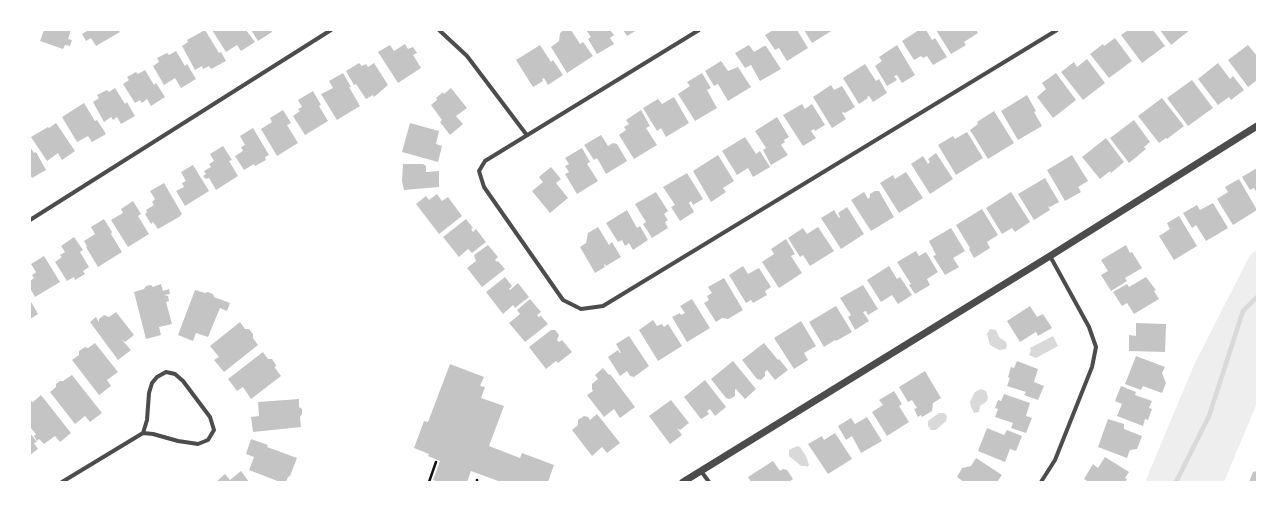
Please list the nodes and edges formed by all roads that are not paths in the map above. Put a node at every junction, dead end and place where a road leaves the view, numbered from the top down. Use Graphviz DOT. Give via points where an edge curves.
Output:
graph roads {
  1 [pos="331,30"];
  2 [pos="439,30"];
  3 [pos="699,30"];
  4 [pos="1056,30"];
  5 [pos="1257,126"];
  6 [pos="526,134"];
  7 [pos="30,220"];
  8 [pos="1050,256"];
  9 [pos="143,433"];
  10 [pos="701,471"];
  11 [pos="62,482"];
  12 [pos="683,482"];
  13 [pos="708,482"];
  14 [pos="1040,482"];
  1 -- 7 [label="street"];
  2 -- 6 [label="street" via="467,56"];
  3 -- 6 [label="street"];
  4 -- 6 [label="street" via="603,306 581,309 563,300 484,187 479,171 485,161"];
  5 -- 8 [label="street"];
  8 -- 10 [label="street"];
  8 -- 14 [label="street" via="1090,327 1096,346 1092,367 1055,460"];
  9 -- 9 [label="street" via="148,420 152,383 166,372 175,374 183,381 210,417 214,430 208,440 198,444"];
  9 -- 11 [label="street"];
  10 -- 12 [label="street"];
  10 -- 13 [label="street"];
}
